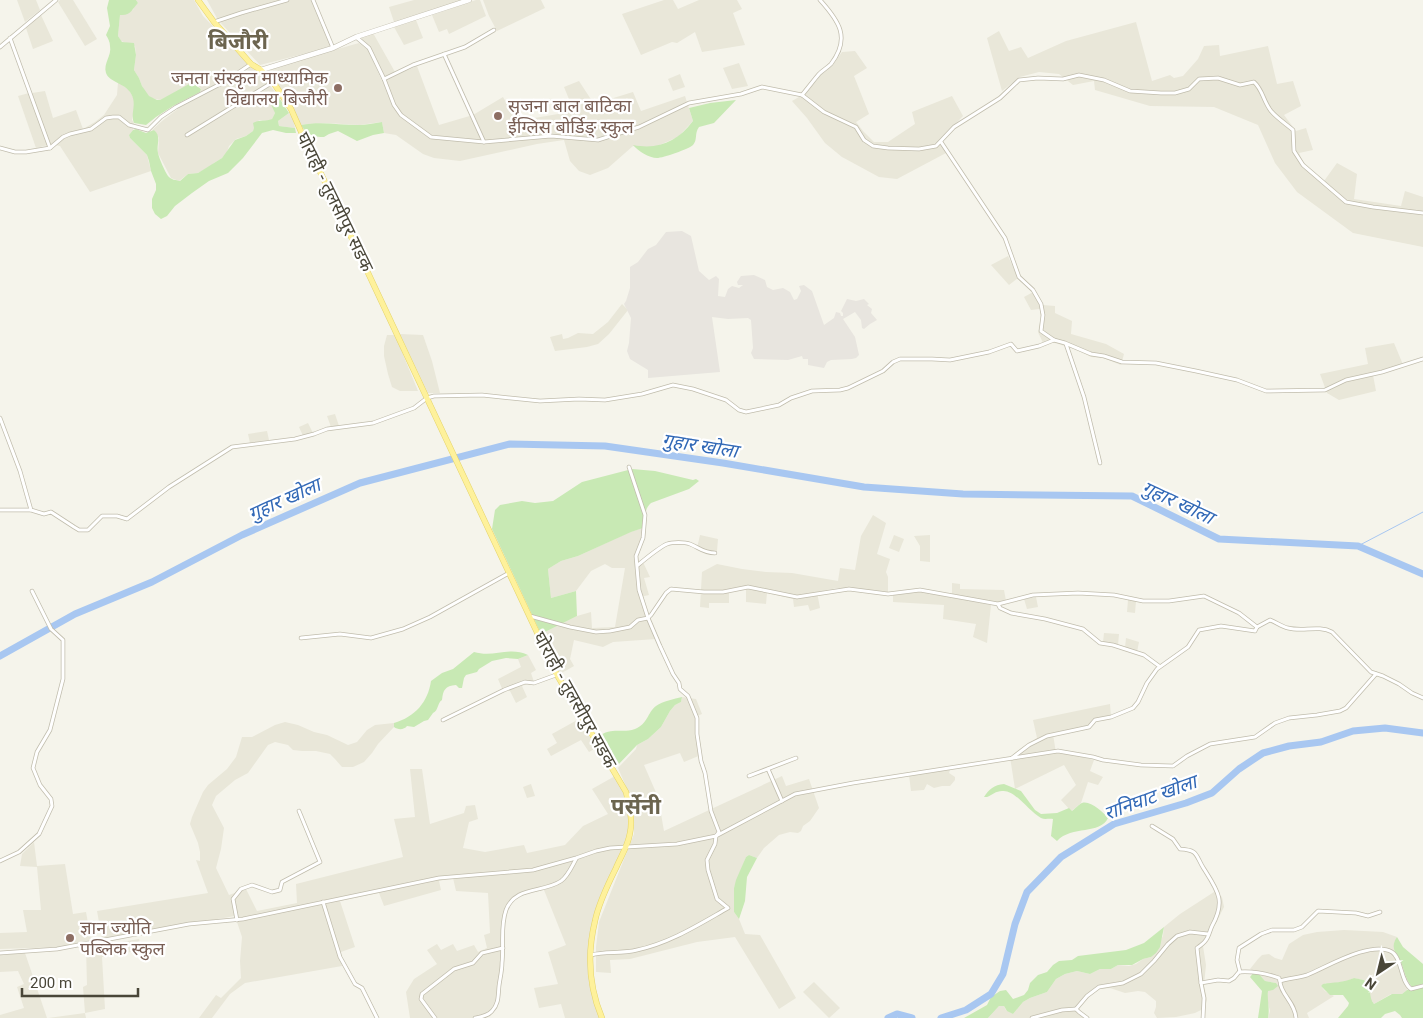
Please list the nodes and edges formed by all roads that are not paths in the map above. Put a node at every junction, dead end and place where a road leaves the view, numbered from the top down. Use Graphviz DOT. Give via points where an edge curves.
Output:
graph roads {
  1 [pos="56,0"];
  2 [pos="198,0"];
  3 [pos="287,0"];
  4 [pos="313,0"];
  5 [pos="469,0"];
  6 [pos="820,0"];
  7 [pos="214,22"];
  8 [pos="494,30"];
  9 [pos="356,37"];
  10 [pos="10,38"];
  11 [pos="0,47"];
  12 [pos="333,48"];
  13 [pos="444,54"];
  14 [pos="252,64"];
  15 [pos="261,70"];
  16 [pos="384,79"];
  17 [pos="273,82"];
  18 [pos="802,94"];
  19 [pos="187,135"];
  20 [pos="484,142"];
  21 [pos="941,142"];
  22 [pos="0,148"];
  23 [pos="50,148"];
  24 [pos="1423,213"];
  25 [pos="1054,340"];
  26 [pos="1065,343"];
  27 [pos="1423,359"];
  28 [pos="427,398"];
  29 [pos="0,418"];
  30 [pos="1100,463"];
  31 [pos="630,467"];
  32 [pos="0,510"];
  33 [pos="31,510"];
  34 [pos="715,553"];
  35 [pos="638,565"];
  36 [pos="509,573"];
  37 [pos="32,591"];
  38 [pos="998,604"];
  39 [pos="529,616"];
  40 [pos="648,618"];
  41 [pos="1257,627"];
  42 [pos="301,638"];
  43 [pos="1159,666"];
  44 [pos="1376,674"];
  45 [pos="557,675"];
  46 [pos="1423,698"];
  47 [pos="443,720"];
  48 [pos="796,758"];
  49 [pos="1011,758"];
  50 [pos="768,768"];
  51 [pos="749,776"];
  52 [pos="782,801"];
  53 [pos="299,811"];
  54 [pos="1152,826"];
  55 [pos="716,836"];
  56 [pos="626,848"];
  57 [pos="576,858"];
  58 [pos="0,861"];
  59 [pos="323,902"];
  60 [pos="1380,912"];
  61 [pos="237,920"];
  62 [pos="1208,934"];
  63 [pos="502,948"];
  64 [pos="0,952"];
  65 [pos="591,955"];
  66 [pos="1240,972"];
  67 [pos="1280,981"];
  68 [pos="1201,983"];
  69 [pos="1423,986"];
  70 [pos="1076,1009"];
  71 [pos="377,1018"];
  72 [pos="435,1018"];
  73 [pos="475,1018"];
  74 [pos="602,1018"];
  75 [pos="1032,1018"];
  76 [pos="1087,1018"];
  77 [pos="1203,1018"];
  78 [pos="1296,1018"];
  1 -- 10 [label="street"];
  2 -- 7 [label="main road, घोराही - तुलसीपुर सडक"];
  3 -- 7 [label="street"];
  4 -- 12 [label="street"];
  5 -- 9 [label="street"];
  6 -- 18 [label="street" via="840,27 842,39 830,65"];
  7 -- 14 [label="main road, घोराही - तुलसीपुर सडक"];
  8 -- 13 [label="street" via="465,47"];
  9 -- 12 [label="street"];
  9 -- 16 [label="street" via="369,48"];
  10 -- 11 [label="street"];
  10 -- 23 [label="street"];
  12 -- 15 [label="street"];
  13 -- 16 [label="street"];
  13 -- 20 [label="street"];
  14 -- 15 [label="main road, घोराही - तुलसीपुर सडक"];
  14 -- 23 [label="street" via="176,106 148,130 113,116 91,129 63,137"];
  15 -- 17 [label="main road, घोराही - तुलसीपुर सडक"];
  16 -- 20 [label="street" via="401,115 431,137"];
  17 -- 19 [label="street"];
  17 -- 28 [label="main road, घोराही - तुलसीपुर सडक" via="291,109"];
  18 -- 20 [label="street" via="762,86 742,94 689,103 639,127 598,140 551,136"];
  18 -- 21 [label="street" via="824,112 856,128 873,146 919,148 936,146"];
  21 -- 24 [label="street" via="954,127 1000,98 1019,80 1063,79 1079,75 1104,80 1130,91 1161,93 1189,89 1200,79 1218,78 1240,85 1254,82 1260,87 1271,110 1293,130 1294,151 1303,165 1346,202"];
  21 -- 25 [label="street" via="1005,238 1019,276 1041,304 1041,331"];
  22 -- 23 [label="street" via="26,152"];
  25 -- 26 [label="street"];
  25 -- 28 [label="street" via="1016,351 1011,344 950,360 900,359 848,388 812,391 779,405 746,412 726,400 673,386 605,400 540,401 482,395"];
  26 -- 27 [label="street" via="1122,362 1156,363 1196,370 1266,391 1325,390 1346,380"];
  26 -- 30 [label="street" via="1084,397"];
  28 -- 33 [label="street" via="414,408 373,423 327,429 295,439 232,447 127,519 102,516 88,530 79,530 51,512 44,514"];
  28 -- 36 [label="main road, घोराही - तुलसीपुर सडक"];
  29 -- 33 [label="street"];
  31 -- 35 [label="street" via="645,515 643,538 636,556"];
  32 -- 33 [label="street"];
  34 -- 35 [label="street" via="707,553 690,544 668,543"];
  35 -- 40 [label="street" via="639,590"];
  36 -- 39 [label="main road, घोराही - तुलसीपुर सडक"];
  36 -- 42 [label="street" via="437,614 403,629 371,638 340,634"];
  37 -- 58 [label="street" via="52,629 63,640 63,679 50,730 32,768 52,806 38,834 19,852"];
  38 -- 40 [label="street" via="920,590 888,594 850,589 797,597 748,587 723,592 671,590"];
  38 -- 41 [label="street" via="1033,595 1078,593 1143,601 1204,596 1239,613"];
  38 -- 43 [label="street" via="1010,614 1083,629 1100,643 1144,655"];
  39 -- 40 [label="street" via="596,632 630,627 638,620"];
  39 -- 45 [label="main road, घोराही - तुलसीपुर सडक"];
  40 -- 55 [label="street" via="680,689 688,696 697,718 711,812 719,832"];
  41 -- 43 [label="street" via="1255,631 1220,626 1199,630 1188,647"];
  41 -- 44 [label="street" via="1270,620 1288,628 1329,630"];
  43 -- 49 [label="street" via="1133,708 1095,720 1089,727 1048,736"];
  44 -- 46 [label="street"];
  44 -- 49 [label="street" via="1340,711 1275,722 1255,737 1210,744 1173,766 1141,765 1058,751"];
  45 -- 47 [label="street" via="504,690"];
  45 -- 56 [label="main road, घोराही - तुलसीपुर सडक" via="626,792 631,810 631,832"];
  48 -- 50 [label="street"];
  49 -- 52 [label="street" via="852,783 795,794"];
  50 -- 51 [label="street"];
  50 -- 52 [label="street"];
  52 -- 55 [label="street"];
  53 -- 61 [label="street" via="320,862 282,882 280,890 272,892 252,885 241,889 233,899"];
  54 -- 62 [label="street" via="1173,839 1180,849 1195,852 1215,887 1220,909"];
  55 -- 56 [label="street" via="677,844"];
  55 -- 65 [label="street" via="707,860 708,870 717,899 728,908 682,935 662,942 637,950"];
  56 -- 57 [label="street" via="596,851"];
  56 -- 65 [label="main road, घोराही - तुलसीपुर सडक" via="595,920"];
  57 -- 59 [label="street" via="533,870 439,878"];
  57 -- 63 [label="street" via="560,882 515,897 504,916"];
  59 -- 61 [label="street"];
  59 -- 71 [label="street" via="340,956"];
  60 -- 66 [label="street" via="1368,916 1318,911 1302,927 1261,934 1239,948"];
  61 -- 64 [label="street" via="189,924 57,949"];
  62 -- 68 [label="street" via="1206,941 1197,948"];
  62 -- 70 [label="street" via="1190,932 1177,936 1141,974 1123,983 1099,987"];
  63 -- 72 [label="street" via="482,953 473,962 454,969 422,994 421,999"];
  63 -- 73 [label="street" via="498,1002 492,1012"];
  65 -- 74 [label="main road, घोराही - तुलसीपुर सडक" via="591,982"];
  66 -- 67 [label="street" via="1257,971"];
  66 -- 68 [label="street" via="1228,981"];
  67 -- 69 [label="street" via="1307,975 1350,955 1384,950 1393,952 1411,989"];
  67 -- 78 [label="street" via="1296,1011"];
  68 -- 77 [label="street"];
  70 -- 75 [label="street"];
  70 -- 76 [label="street"];
}
